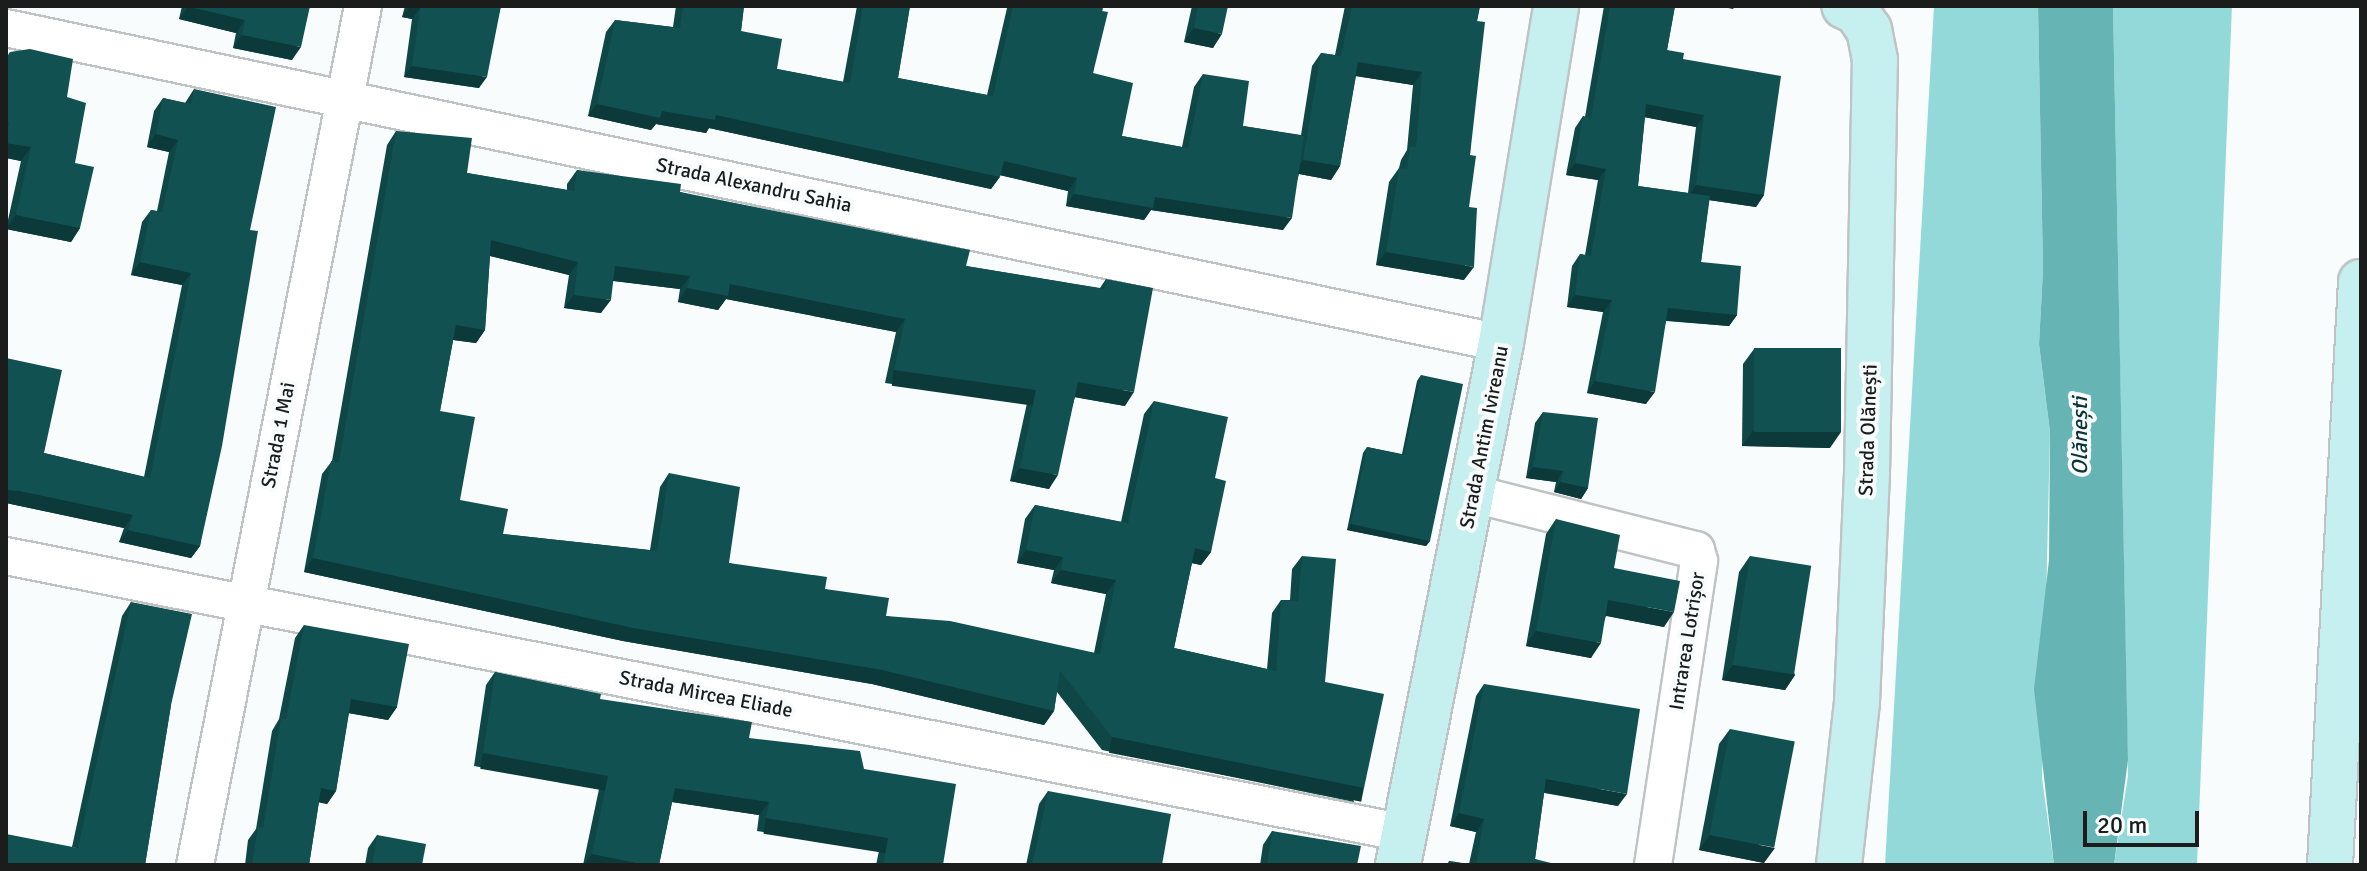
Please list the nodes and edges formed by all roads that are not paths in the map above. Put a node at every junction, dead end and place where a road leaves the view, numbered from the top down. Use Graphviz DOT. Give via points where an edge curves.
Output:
graph roads {
  1 [pos="363,6"];
  2 [pos="1556,6"];
  3 [pos="1844,6"];
  4 [pos="6,28"];
  5 [pos="345,98"];
  6 [pos="2361,282"];
  7 [pos="1501,343"];
  8 [pos="1474,494"];
  9 [pos="6,556"];
  10 [pos="245,603"];
  11 [pos="1402,849"];
  12 [pos="195,865"];
  13 [pos="1653,865"];
  14 [pos="1839,865"];
  15 [pos="2330,865"];
  1 -- 5 [label="street, Strada 1 Mai"];
  2 -- 7 [label="street, Strada Antim Ivireanu"];
  3 -- 14 [label="street, Strada Olănești" via="1857,12 1869,30 1875,60 1867,488 1857,702"];
  4 -- 5 [label="street, Strada Alexandru Sahia"];
  5 -- 7 [label="street, Strada Alexandru Sahia"];
  5 -- 10 [label="street, Strada 1 Mai"];
  6 -- 15 [label="street"];
  7 -- 8 [label="street, Strada Antim Ivireanu"];
  8 -- 11 [label="street, Strada Antim Ivireanu"];
  8 -- 13 [label="street, Intrarea Lotrișor" via="1696,550 1699,561"];
  9 -- 10 [label="street, Strada Mircea Eliade"];
  10 -- 11 [label="street, Strada Mircea Eliade"];
  10 -- 12 [label="street, Strada 1 Mai"];
}
